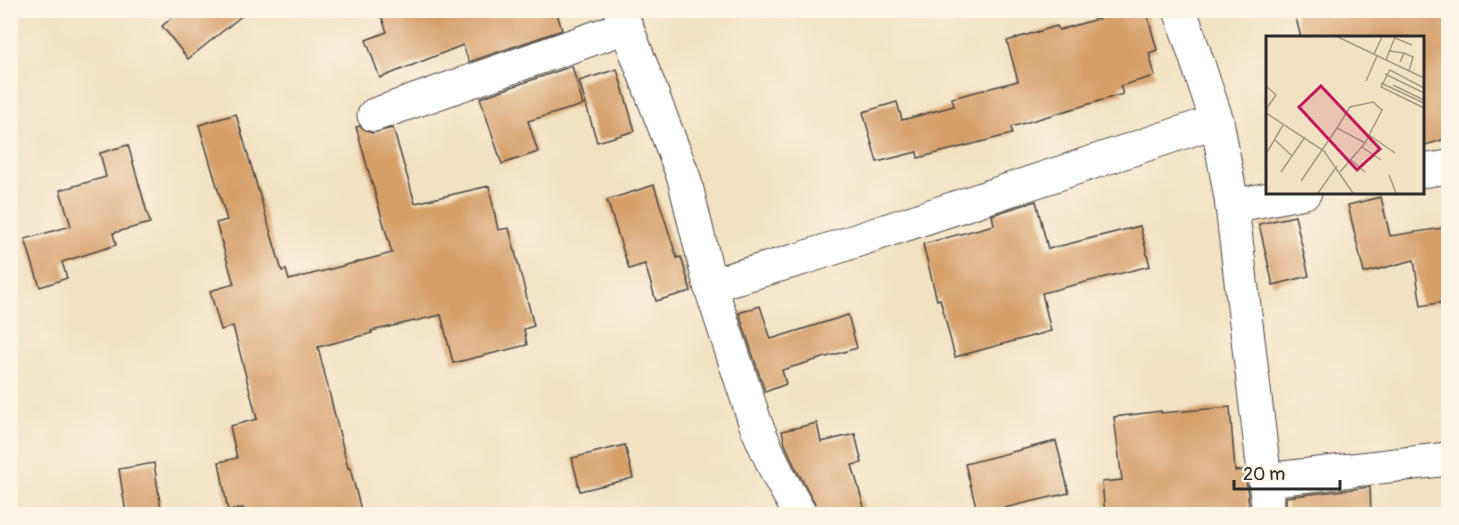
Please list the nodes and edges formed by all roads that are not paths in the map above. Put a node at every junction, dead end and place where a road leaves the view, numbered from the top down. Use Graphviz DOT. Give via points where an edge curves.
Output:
graph roads {
  1 [pos="1180,10"];
  2 [pos="623,19"];
  3 [pos="374,115"];
  4 [pos="1217,121"];
  5 [pos="1449,167"];
  6 [pos="1423,171"];
  7 [pos="1295,194"];
  8 [pos="1232,206"];
  9 [pos="710,285"];
  10 [pos="1449,459"];
  11 [pos="1266,480"];
  12 [pos="800,514"];
  13 [pos="1269,514"];
  1 -- 4 [label="street"];
  2 -- 3 [label="street"];
  2 -- 9 [label="street" via="684,178"];
  4 -- 8 [label="street"];
  4 -- 9 [label="street" via="801,259"];
  5 -- 6 [label="street"];
  7 -- 8 [label="street"];
  8 -- 11 [label="street"];
  9 -- 12 [label="street" via="756,425"];
  10 -- 11 [label="street"];
  11 -- 13 [label="street"];
}
